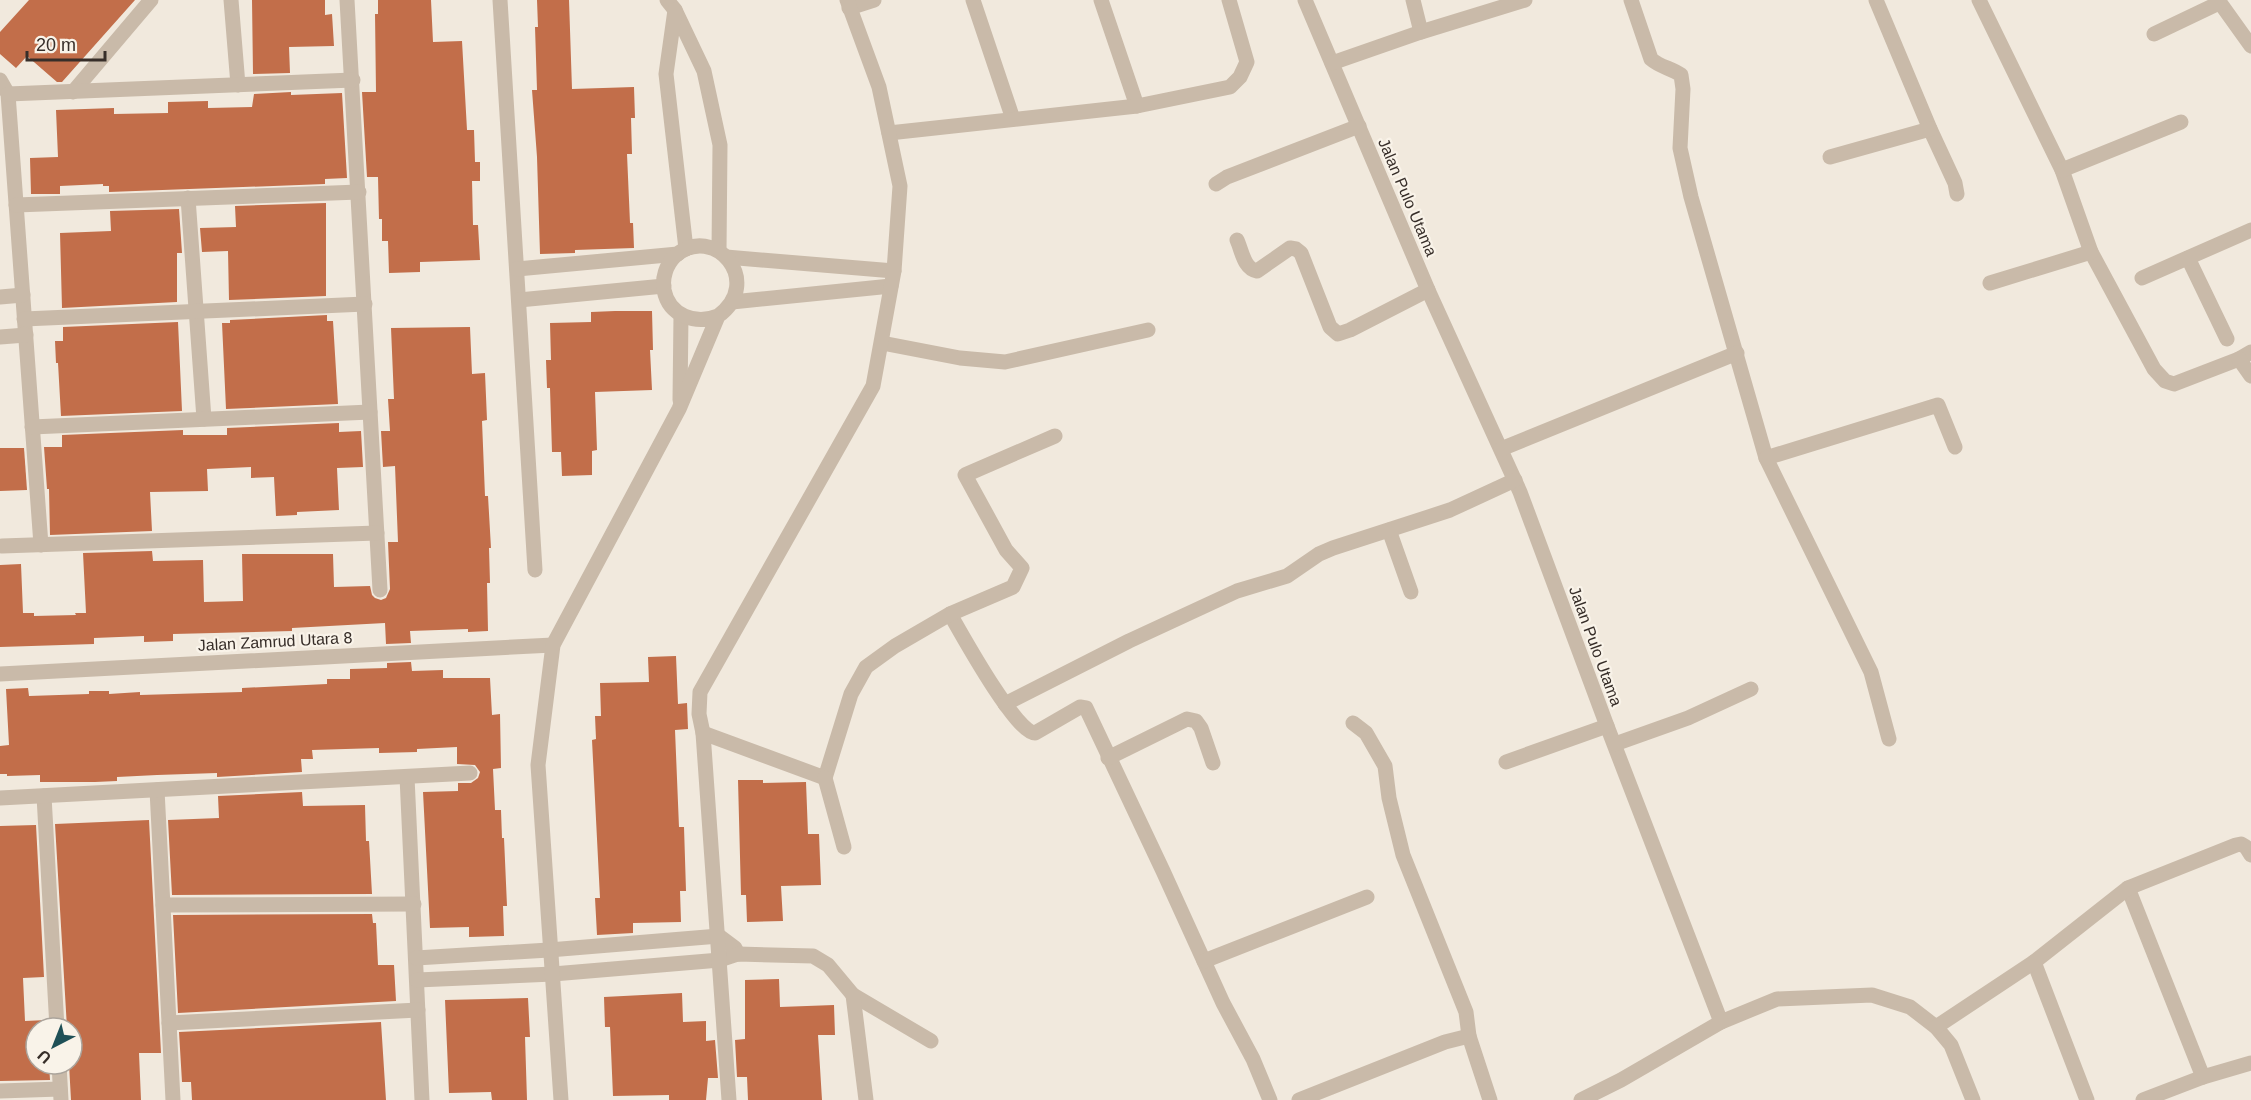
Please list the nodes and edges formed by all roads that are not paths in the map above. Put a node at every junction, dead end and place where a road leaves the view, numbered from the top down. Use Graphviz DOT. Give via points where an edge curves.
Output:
graph roads {
  1 [pos="151,0"];
  2 [pos="231,0"];
  3 [pos="347,0"];
  4 [pos="500,0"];
  5 [pos="874,0"];
  6 [pos="973,0"];
  7 [pos="1101,0"];
  8 [pos="1229,0"];
  9 [pos="1305,0"];
  10 [pos="1413,0"];
  11 [pos="1525,0"];
  12 [pos="1631,0"];
  13 [pos="1876,0"];
  14 [pos="1979,0"];
  15 [pos="2218,2"];
  16 [pos="848,4"];
  17 [pos="671,5"];
  18 [pos="1421,32"];
  19 [pos="2154,34"];
  20 [pos="2251,46"];
  21 [pos="1332,63"];
  22 [pos="0,80"];
  23 [pos="353,80"];
  24 [pos="238,85"];
  25 [pos="73,92"];
  26 [pos="8,94"];
  27 [pos="1137,106"];
  28 [pos="1013,119"];
  29 [pos="2181,122"];
  30 [pos="1359,126"];
  31 [pos="1930,129"];
  32 [pos="889,133"];
  33 [pos="1830,158"];
  34 [pos="2062,170"];
  35 [pos="1216,184"];
  36 [pos="359,192"];
  37 [pos="1957,194"];
  38 [pos="188,198"];
  39 [pos="16,205"];
  40 [pos="2251,230"];
  41 [pos="1237,240"];
  42 [pos="682,252"];
  43 [pos="2091,252"];
  44 [pos="723,254"];
  45 [pos="2188,258"];
  46 [pos="517,269"];
  47 [pos="893,278"];
  48 [pos="2142,278"];
  49 [pos="1990,284"];
  50 [pos="663,286"];
  51 [pos="1428,290"];
  52 [pos="23,295"];
  53 [pos="0,297"];
  54 [pos="519,300"];
  55 [pos="732,302"];
  56 [pos="365,304"];
  57 [pos="196,311"];
  58 [pos="681,315"];
  59 [pos="718,316"];
  60 [pos="24,319"];
  61 [pos="1148,330"];
  62 [pos="26,335"];
  63 [pos="0,337"];
  64 [pos="2227,339"];
  65 [pos="882,343"];
  66 [pos="1737,353"];
  67 [pos="2245,355"];
  68 [pos="2251,376"];
  69 [pos="679,409"];
  70 [pos="370,412"];
  71 [pos="204,419"];
  72 [pos="32,426"];
  73 [pos="1055,436"];
  74 [pos="1955,447"];
  75 [pos="1501,449"];
  76 [pos="1766,458"];
  77 [pos="1515,480"];
  78 [pos="1389,530"];
  79 [pos="377,533"];
  80 [pos="41,545"];
  81 [pos="2,546"];
  82 [pos="535,570"];
  83 [pos="380,590"];
  84 [pos="1411,592"];
  85 [pos="950,614"];
  86 [pos="553,645"];
  87 [pos="0,674"];
  88 [pos="1751,689"];
  89 [pos="1005,704"];
  90 [pos="1353,723"];
  91 [pos="1607,726"];
  92 [pos="703,733"];
  93 [pos="1889,739"];
  94 [pos="1615,744"];
  95 [pos="1108,758"];
  96 [pos="1506,762"];
  97 [pos="1213,763"];
  98 [pos="470,773"];
  99 [pos="408,777"];
  100 [pos="825,778"];
  101 [pos="157,790"];
  102 [pos="44,796"];
  103 [pos="0,798"];
  104 [pos="844,847"];
  105 [pos="2251,855"];
  106 [pos="2128,888"];
  107 [pos="1367,897"];
  108 [pos="414,904"];
  109 [pos="163,905"];
  110 [pos="719,936"];
  111 [pos="549,950"];
  112 [pos="738,954"];
  113 [pos="416,958"];
  114 [pos="720,960"];
  115 [pos="1204,961"];
  116 [pos="2034,962"];
  117 [pos="553,974"];
  118 [pos="417,980"];
  119 [pos="854,995"];
  120 [pos="418,1010"];
  121 [pos="56,1016"];
  122 [pos="1721,1022"];
  123 [pos="169,1023"];
  124 [pos="1936,1027"];
  125 [pos="1468,1036"];
  126 [pos="932,1041"];
  127 [pos="2251,1063"];
  128 [pos="59,1076"];
  129 [pos="2202,1077"];
  130 [pos="0,1091"];
  131 [pos="60,1094"];
  132 [pos="173,1100"];
  133 [pos="422,1100"];
  134 [pos="561,1100"];
  135 [pos="729,1100"];
  136 [pos="866,1100"];
  137 [pos="1270,1100"];
  138 [pos="1299,1100"];
  139 [pos="1490,1100"];
  140 [pos="1581,1100"];
  141 [pos="1973,1100"];
  142 [pos="2087,1100"];
  143 [pos="2143,1100"];
  1 -- 25 [label="street"];
  2 -- 24 [label="street"];
  3 -- 23 [label="street"];
  4 -- 46 [label="street"];
  5 -- 16 [label="street"];
  6 -- 28 [label="street"];
  7 -- 27 [label="street"];
  8 -- 27 [label="street" via="1247,62 1240,77 1230,87"];
  9 -- 21 [label="street, Jalan Pulo Utama"];
  10 -- 18 [label="street"];
  11 -- 18 [label="street"];
  12 -- 66 [label="street" via="1651,59 1681,75 1680,148"];
  13 -- 31 [label="street"];
  14 -- 34 [label="street"];
  15 -- 19 [label="street"];
  15 -- 20 [label="street"];
  16 -- 32 [label="street" via="879,87"];
  17 -- 42 [label="street" via="666,74"];
  17 -- 44 [label="street" via="704,71 720,145"];
  18 -- 21 [label="street"];
  21 -- 30 [label="street, Jalan Pulo Utama"];
  22 -- 26 [label="street"];
  23 -- 24 [label="street"];
  23 -- 36 [label="street"];
  24 -- 25 [label="street"];
  25 -- 26 [label="street"];
  26 -- 39 [label="street"];
  27 -- 28 [label="street"];
  28 -- 32 [label="street"];
  29 -- 34 [label="street"];
  30 -- 35 [label="street"];
  30 -- 51 [label="street, Jalan Pulo Utama"];
  31 -- 33 [label="street"];
  31 -- 37 [label="street"];
  32 -- 47 [label="street" via="900,186"];
  34 -- 43 [label="street"];
  36 -- 38 [label="street"];
  36 -- 56 [label="street"];
  38 -- 39 [label="street"];
  38 -- 57 [label="street"];
  39 -- 52 [label="street"];
  40 -- 45 [label="street"];
  41 -- 51 [label="street" via="1252,270 1257,271 1290,248 1301,253 1330,327 1338,334"];
  42 -- 44 [label="street" via="699,246"];
  42 -- 46 [label="street"];
  42 -- 50 [label="street" via="665,271"];
  43 -- 49 [label="street"];
  43 -- 67 [label="street" via="2154,369 2165,381 2174,384"];
  44 -- 47 [label="street"];
  44 -- 55 [label="street" via="737,278"];
  45 -- 48 [label="street"];
  45 -- 64 [label="street"];
  46 -- 54 [label="street"];
  47 -- 55 [label="street"];
  47 -- 65 [label="street"];
  50 -- 54 [label="street"];
  50 -- 58 [label="street" via="669,302"];
  51 -- 75 [label="street, Jalan Pulo Utama"];
  52 -- 53 [label="street"];
  52 -- 60 [label="street"];
  54 -- 82 [label="street"];
  55 -- 59 [label="street"];
  56 -- 57 [label="street"];
  56 -- 70 [label="street"];
  57 -- 60 [label="street"];
  57 -- 71 [label="street"];
  58 -- 59 [label="street" via="704,320"];
  58 -- 69 [label="street"];
  59 -- 69 [label="street"];
  60 -- 62 [label="street"];
  61 -- 65 [label="street" via="1005,362"];
  62 -- 63 [label="street"];
  62 -- 72 [label="street"];
  65 -- 92 [label="street" via="873,386 700,692"];
  66 -- 75 [label="street"];
  66 -- 76 [label="street"];
  67 -- 68 [label="street"];
  69 -- 86 [label="street"];
  70 -- 71 [label="street"];
  70 -- 79 [label="street"];
  71 -- 72 [label="street"];
  72 -- 80 [label="street"];
  73 -- 85 [label="street" via="965,475 1006,550 1022,568 1013,587"];
  74 -- 76 [label="street" via="1938,405"];
  75 -- 77 [label="street, Jalan Pulo Utama"];
  76 -- 93 [label="street" via="1871,672"];
  77 -- 78 [label="street" via="1450,510"];
  77 -- 91 [label="street, Jalan Pulo Utama"];
  78 -- 84 [label="street"];
  78 -- 89 [label="street" via="1326,551 1287,576 1237,591"];
  79 -- 80 [label="street"];
  79 -- 83 [label="street"];
  80 -- 81 [label="street"];
  85 -- 89 [label="street"];
  85 -- 100 [label="street" via="866,667 851,694"];
  86 -- 87 [label="street, Jalan Zamrud Utara 8"];
  86 -- 111 [label="street" via="538,765"];
  88 -- 94 [label="street" via="1688,718"];
  89 -- 95 [label="street" via="1025,730 1035,734 1083,706"];
  90 -- 125 [label="street" via="1366,733 1385,766 1403,855 1466,1012"];
  91 -- 94 [label="street, Jalan Pulo Utama"];
  91 -- 96 [label="street"];
  92 -- 100 [label="street"];
  92 -- 110 [label="street"];
  94 -- 122 [label="street, Jalan Pulo Utama"];
  95 -- 97 [label="street" via="1187,720 1196,721 1201,728"];
  95 -- 115 [label="street"];
  98 -- 99 [label="street"];
  99 -- 101 [label="street"];
  99 -- 108 [label="street"];
  100 -- 104 [label="street"];
  101 -- 102 [label="street"];
  101 -- 109 [label="street"];
  102 -- 103 [label="street"];
  102 -- 121 [label="street"];
  105 -- 106 [label="street" via="2246,847 2236,845"];
  106 -- 116 [label="street"];
  106 -- 129 [label="street"];
  107 -- 115 [label="street"];
  108 -- 109 [label="street"];
  108 -- 113 [label="street"];
  109 -- 123 [label="street"];
  110 -- 111 [label="street"];
  110 -- 112 [label="street"];
  110 -- 114 [label="street"];
  111 -- 113 [label="street"];
  111 -- 117 [label="street"];
  112 -- 114 [label="street"];
  112 -- 119 [label="street" via="813,956 828,964"];
  113 -- 118 [label="street"];
  114 -- 117 [label="street"];
  114 -- 135 [label="street"];
  115 -- 137 [label="street"];
  116 -- 124 [label="street"];
  116 -- 142 [label="street"];
  117 -- 118 [label="street"];
  117 -- 134 [label="street"];
  118 -- 120 [label="street"];
  119 -- 126 [label="street"];
  119 -- 136 [label="street"];
  120 -- 123 [label="street"];
  120 -- 133 [label="street"];
  122 -- 124 [label="street" via="1777,999 1872,995 1910,1007"];
  122 -- 140 [label="street"];
  123 -- 132 [label="street"];
  124 -- 141 [label="street" via="1951,1045"];
  125 -- 138 [label="street"];
  125 -- 139 [label="street"];
  127 -- 129 [label="street"];
  128 -- 131 [label="street"];
  129 -- 143 [label="street"];
  130 -- 131 [label="street"];
}
